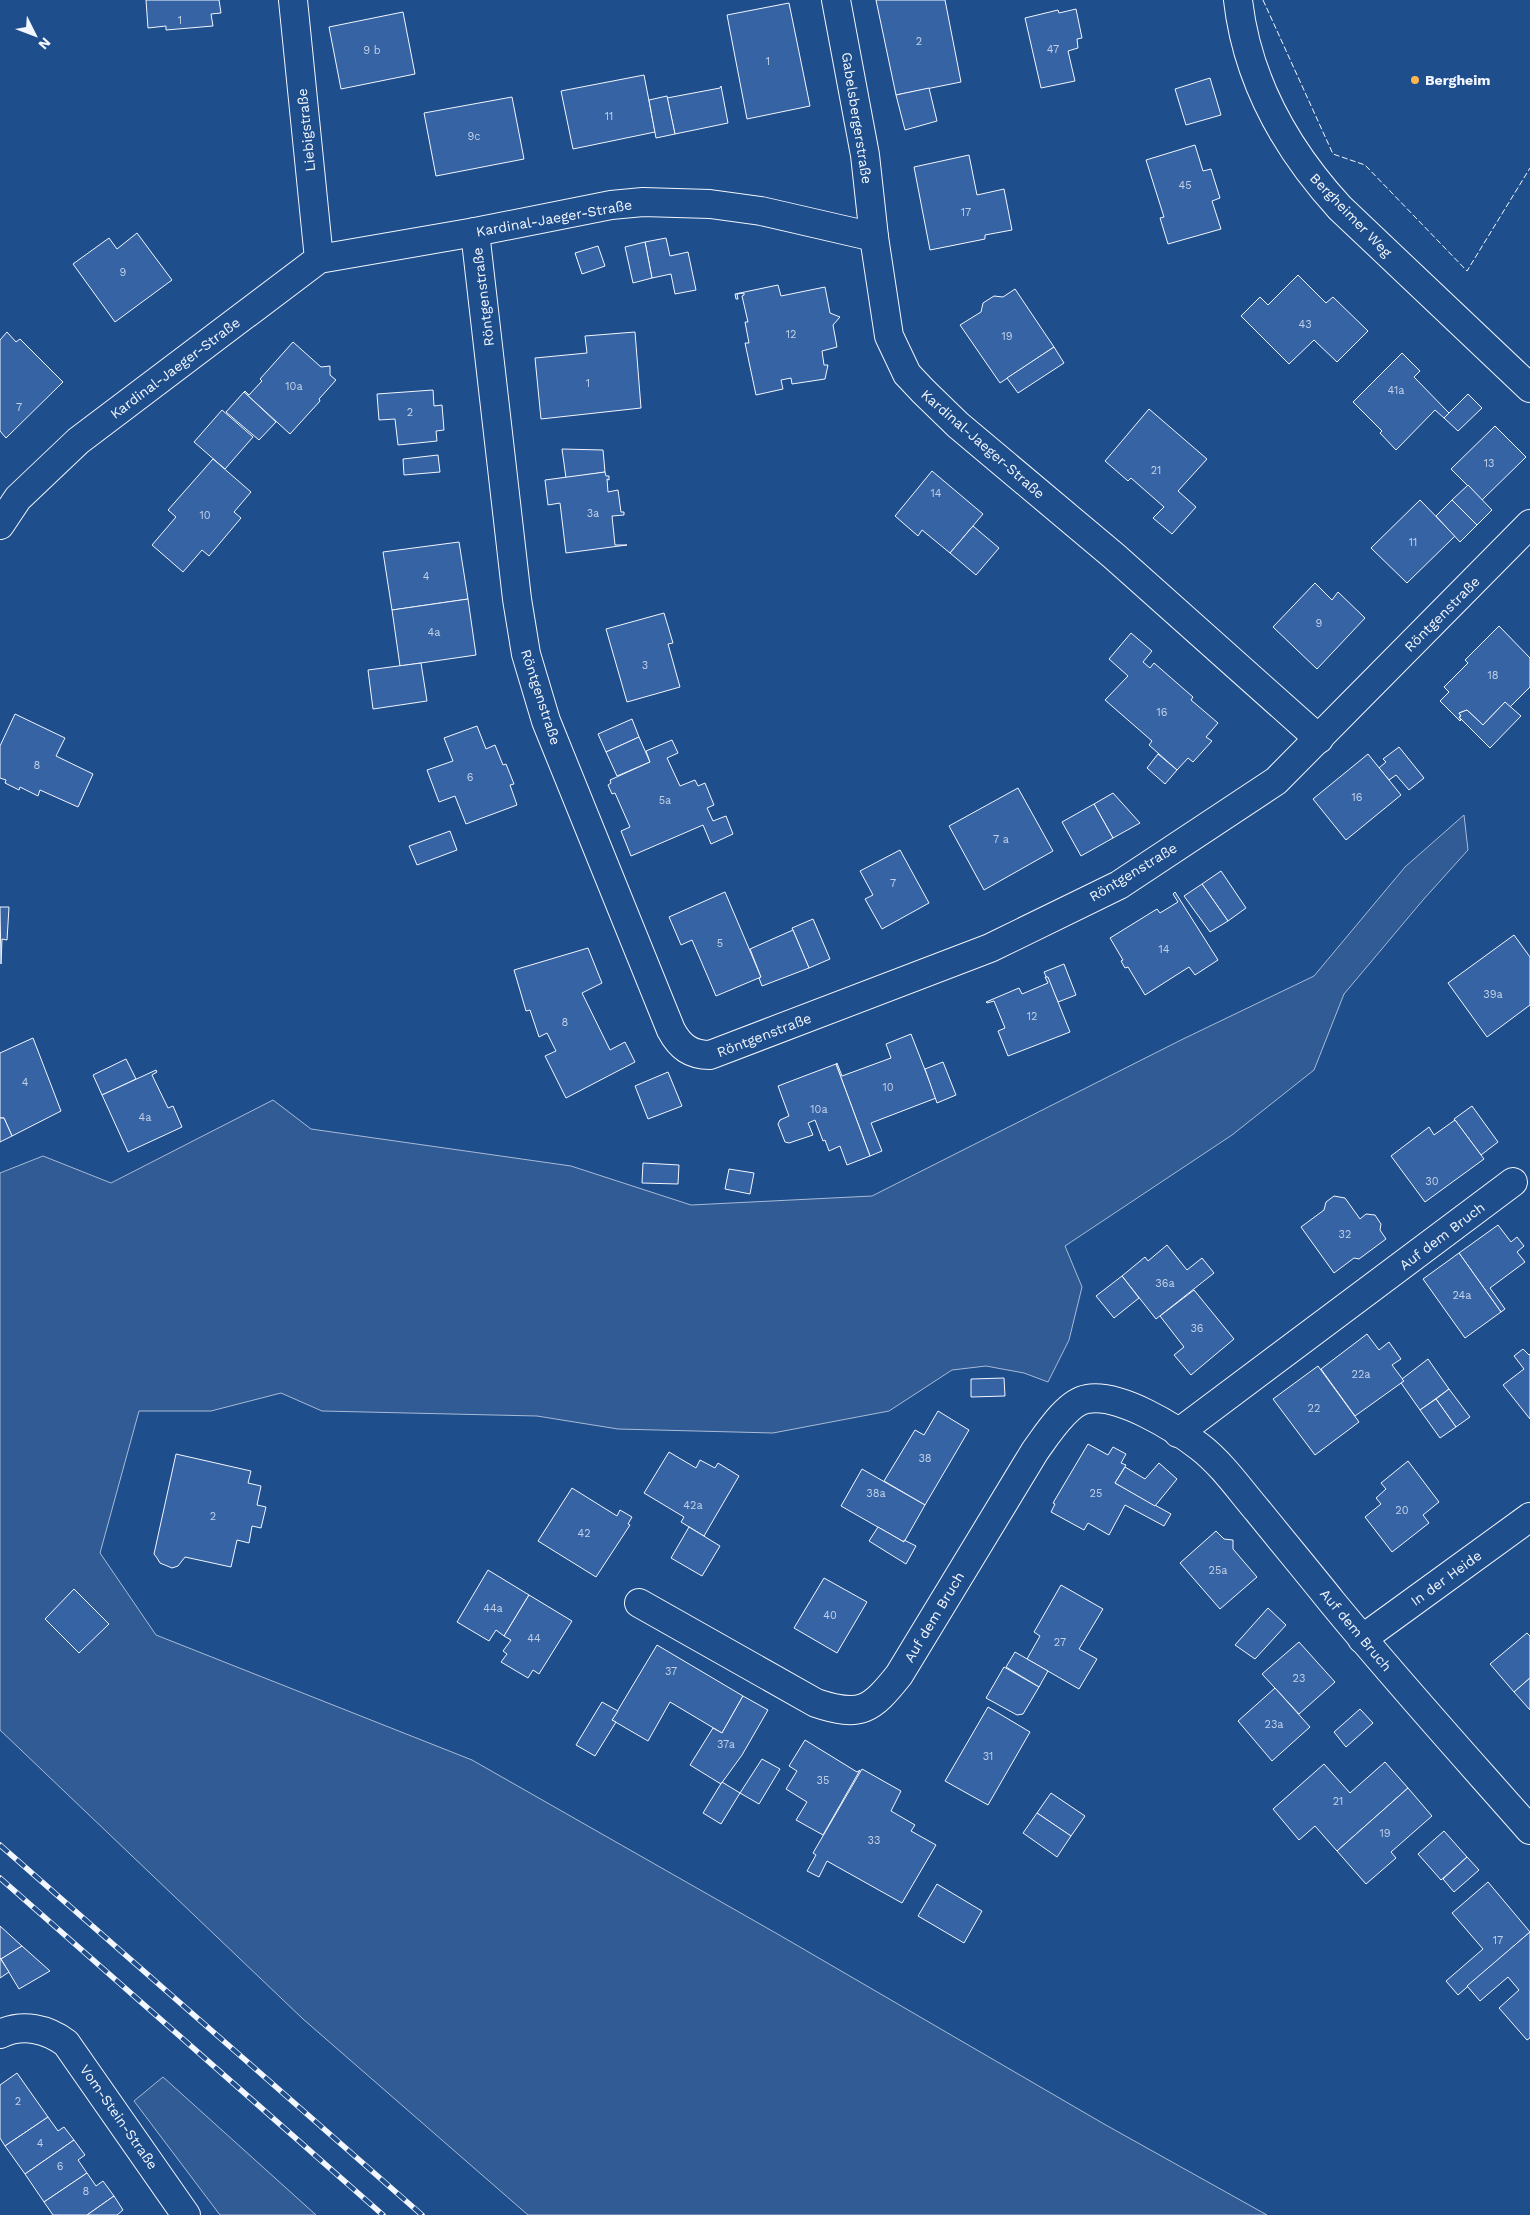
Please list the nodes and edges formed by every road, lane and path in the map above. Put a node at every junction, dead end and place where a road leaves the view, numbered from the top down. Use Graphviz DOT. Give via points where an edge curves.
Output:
graph roads {
  1 [pos="293,0"];
  2 [pos="836,0"];
  3 [pos="1238,0"];
  4 [pos="475,232"];
  5 [pos="874,237"];
  6 [pos="319,259"];
  7 [pos="1530,388"];
  8 [pos="1530,524"];
  9 [pos="0,525"];
  10 [pos="1318,739"];
  11 [pos="1513,1182"];
  12 [pos="1178,1433"];
  13 [pos="1530,1517"];
  14 [pos="639,1603"];
  15 [pos="1362,1639"];
  16 [pos="1530,1830"];
  17 [pos="0,2034"];
  18 [pos="186,2215"];
  1 -- 6 [label="street, Liebigstraße"];
  2 -- 5 [label="street, Gabelsbergerstraße" via="865,155"];
  3 -- 7 [label="street, Bergheimer Weg" via="1250,58 1271,111 1315,182"];
  4 -- 5 [label="street, Kardinal-Jaeger-Straße" via="611,205 677,201 761,211"];
  4 -- 6 [label="street, Kardinal-Jaeger-Straße"];
  4 -- 10 [label="street, Röntgenstraße" via="526,654 546,721 671,1030 678,1042 693,1053 710,1055 990,948 1119,885 1276,782"];
  5 -- 10 [label="street, Kardinal-Jaeger-Straße" via="889,336 907,374 922,391 1114,556"];
  6 -- 9 [label="street, Kardinal-Jaeger-Straße" via="78,441 18,498"];
  8 -- 10 [label="street, Röntgenstraße"];
  11 -- 12 [label="street, Auf dem Bruch"];
  12 -- 14 [label="street, Auf dem Bruch" via="1122,1403 1106,1399 1086,1399 1061,1417 1034,1451 899,1675 881,1698 864,1709 839,1711 816,1703"];
  12 -- 15 [label="street, Auf dem Bruch" via="1200,1448 1241,1491"];
  13 -- 15 [label="street, In der Heide"];
  15 -- 16 [label="street, Auf dem Bruch"];
  17 -- 18 [label="street, Vom-Stein-Straße" via="18,2028 42,2030 66,2043"];
}
